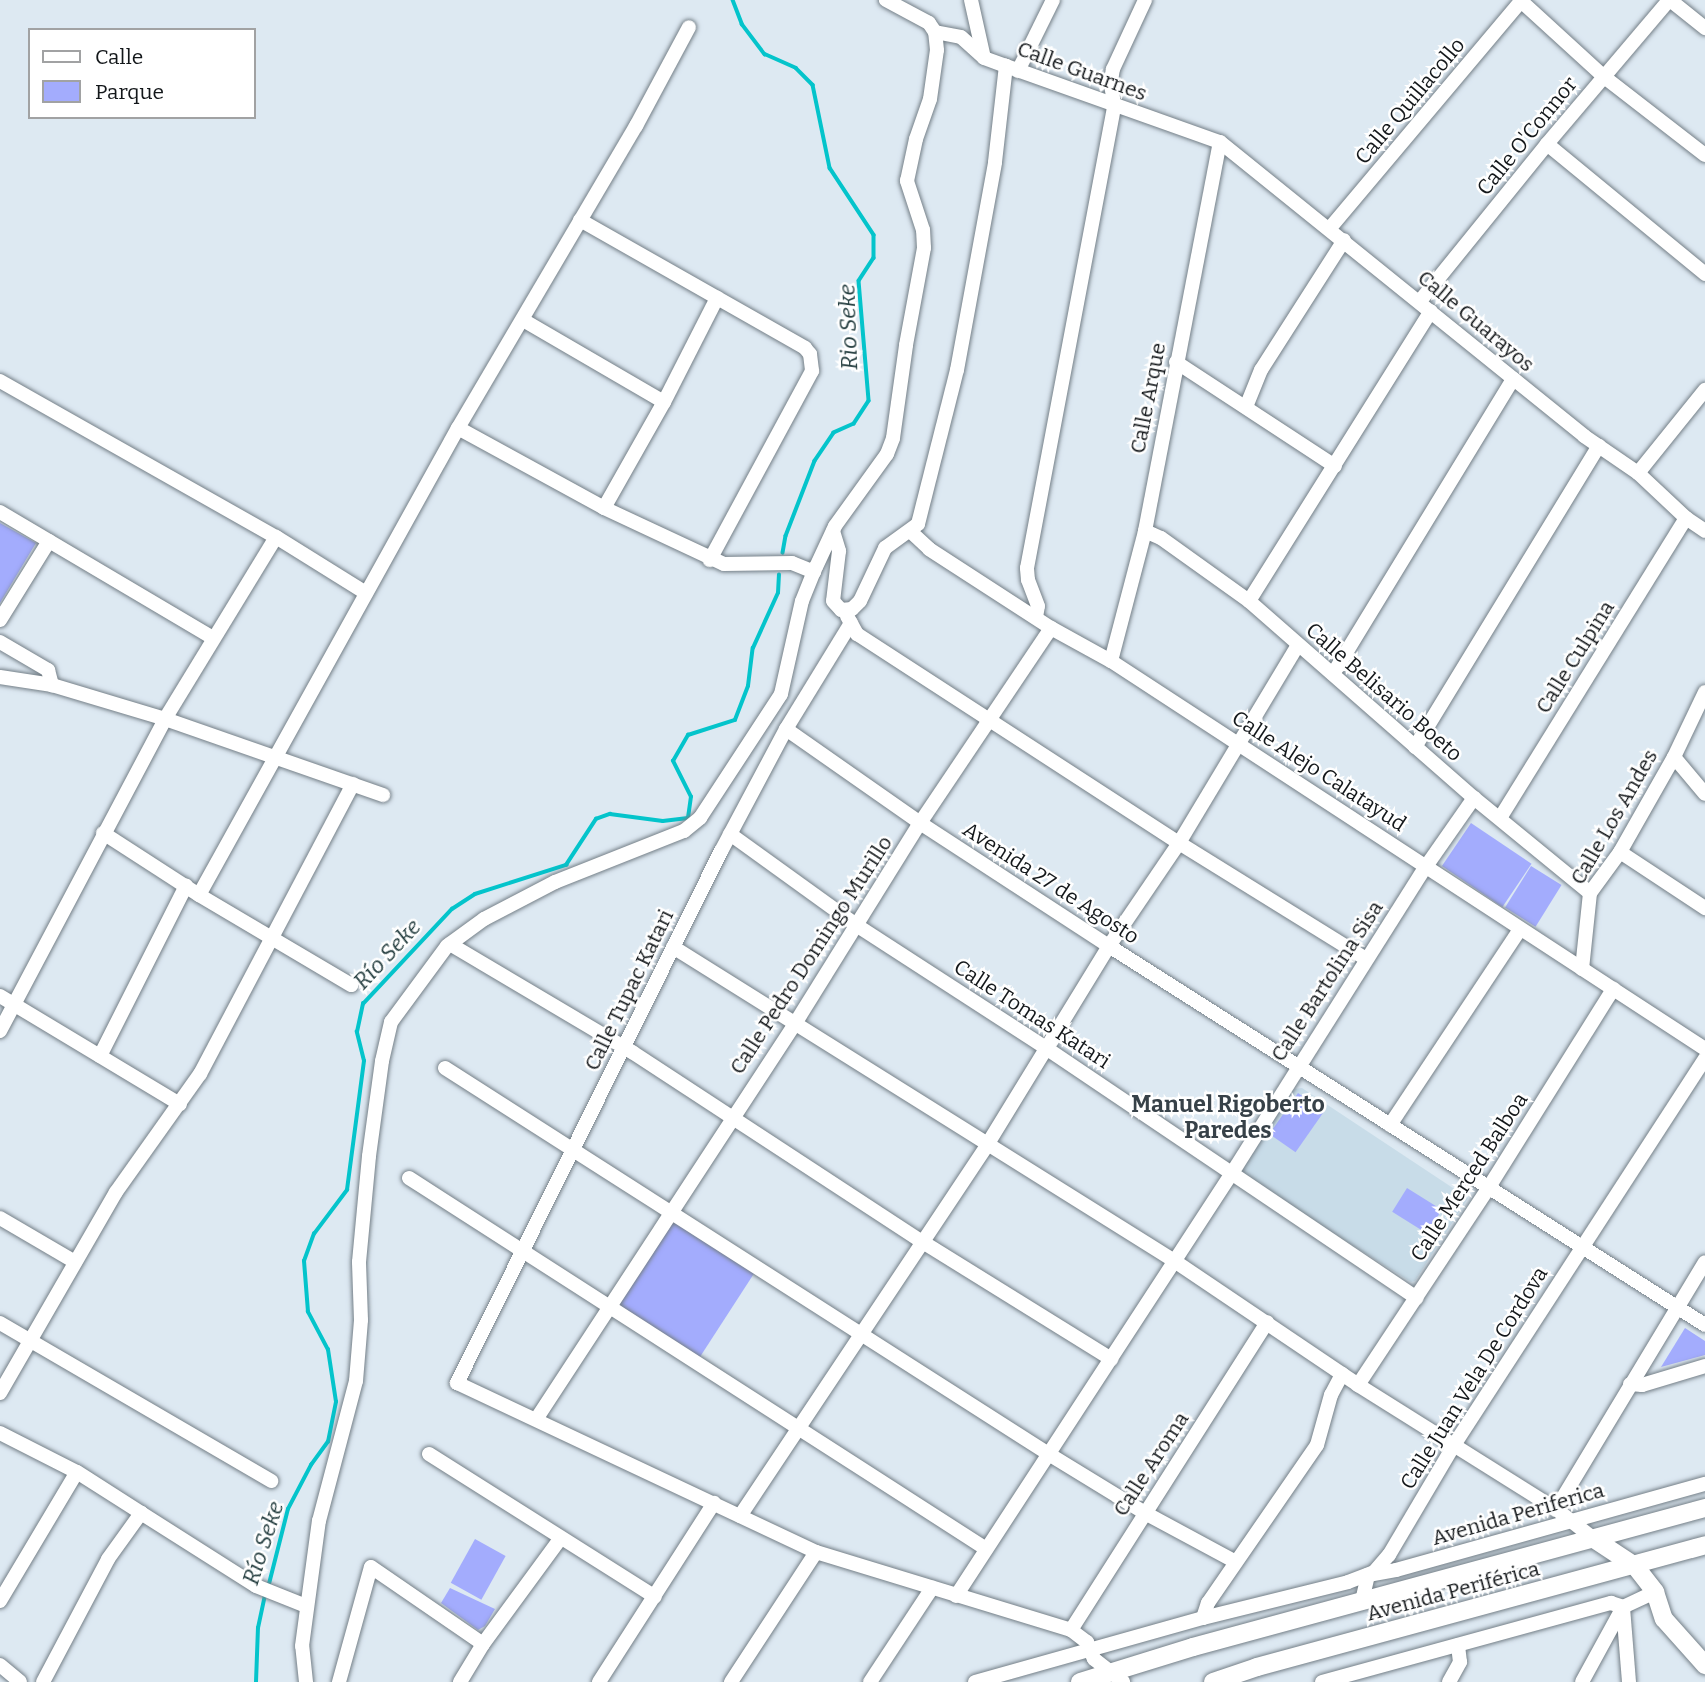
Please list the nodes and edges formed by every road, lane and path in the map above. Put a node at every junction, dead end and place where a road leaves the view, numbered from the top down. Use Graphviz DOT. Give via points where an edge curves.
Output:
graph roads {
  1 [pos="886,0"];
  2 [pos="971,0"];
  3 [pos="1053,0"];
  4 [pos="1145,0"];
  5 [pos="1670,0"];
  6 [pos="1522,1"];
  7 [pos="688,27"];
  8 [pos="1705,29"];
  9 [pos="935,32"];
  10 [pos="984,58"];
  11 [pos="1012,68"];
  12 [pos="1603,76"];
  13 [pos="1114,106"];
  14 [pos="1220,142"];
  15 [pos="1546,144"];
  16 [pos="1705,156"];
  17 [pos="580,220"];
  18 [pos="1330,228"];
  19 [pos="1344,240"];
  20 [pos="1705,274"];
  21 [pos="718,298"];
  22 [pos="1425,306"];
  23 [pos="523,320"];
  24 [pos="1176,362"];
  25 [pos="1513,379"];
  26 [pos="0,381"];
  27 [pos="1705,390"];
  28 [pos="664,402"];
  29 [pos="1246,407"];
  30 [pos="458,428"];
  31 [pos="1599,446"];
  32 [pos="1335,466"];
  33 [pos="1638,473"];
  34 [pos="604,508"];
  35 [pos="0,512"];
  36 [pos="1686,518"];
  37 [pos="833,531"];
  38 [pos="911,531"];
  39 [pos="1145,531"];
  40 [pos="1705,531"];
  41 [pos="276,537"];
  42 [pos="49,541"];
  43 [pos="710,560"];
  44 [pos="814,572"];
  45 [pos="366,593"];
  46 [pos="1248,601"];
  47 [pos="848,616"];
  48 [pos="1036,617"];
  49 [pos="0,620"];
  50 [pos="1051,628"];
  51 [pos="214,638"];
  52 [pos="0,642"];
  53 [pos="1298,645"];
  54 [pos="1111,661"];
  55 [pos="1333,674"];
  56 [pos="0,677"];
  57 [pos="52,685"];
  58 [pos="1705,692"];
  59 [pos="165,719"];
  60 [pos="989,720"];
  61 [pos="786,729"];
  62 [pos="1239,745"];
  63 [pos="1415,747"];
  64 [pos="275,756"];
  65 [pos="1674,757"];
  66 [pos="353,783"];
  67 [pos="1705,794"];
  68 [pos="383,795"];
  69 [pos="1474,798"];
  70 [pos="1500,818"];
  71 [pos="920,824"];
  72 [pos="103,833"];
  73 [pos="730,834"];
  74 [pos="1179,843"];
  75 [pos="1620,852"];
  76 [pos="1427,865"];
  77 [pos="186,886"];
  78 [pos="1590,893"];
  79 [pos="199,895"];
  80 [pos="1705,908"];
  81 [pos="856,925"];
  82 [pos="1520,929"];
  83 [pos="270,938"];
  84 [pos="450,944"];
  85 [pos="1109,946"];
  86 [pos="673,947"];
  87 [pos="1366,959"];
  88 [pos="1582,969"];
  89 [pos="351,985"];
  90 [pos="1613,989"];
  91 [pos="0,996"];
  92 [pos="15,1005"];
  93 [pos="796,1022"];
  94 [pos="0,1031"];
  95 [pos="624,1047"];
  96 [pos="1046,1048"];
  97 [pos="1705,1049"];
  98 [pos="100,1056"];
  99 [pos="1705,1058"];
  100 [pos="1298,1064"];
  101 [pos="445,1069"];
  102 [pos="180,1104"];
  103 [pos="732,1116"];
  104 [pos="1390,1125"];
  105 [pos="987,1145"];
  106 [pos="573,1150"];
  107 [pos="1232,1173"];
  108 [pos="409,1178"];
  109 [pos="1489,1187"];
  110 [pos="671,1213"];
  111 [pos="0,1217"];
  112 [pos="921,1241"];
  113 [pos="1583,1246"];
  114 [pos="523,1250"];
  115 [pos="1173,1260"];
  116 [pos="75,1262"];
  117 [pos="1705,1262"];
  118 [pos="1416,1298"];
  119 [pos="608,1306"];
  120 [pos="1676,1307"];
  121 [pos="1267,1322"];
  122 [pos="0,1323"];
  123 [pos="1705,1325"];
  124 [pos="859,1334"];
  125 [pos="30,1342"];
  126 [pos="1111,1359"];
  127 [pos="1705,1366"];
  128 [pos="1342,1374"];
  129 [pos="1630,1384"];
  130 [pos="1358,1385"];
  131 [pos="0,1393"];
  132 [pos="537,1418"];
  133 [pos="797,1429"];
  134 [pos="0,1433"];
  135 [pos="1454,1445"];
  136 [pos="1047,1453"];
  137 [pos="429,1454"];
  138 [pos="77,1472"];
  139 [pos="271,1480"];
  140 [pos="1705,1484"];
  141 [pos="714,1503"];
  142 [pos="1705,1508"];
  143 [pos="1556,1509"];
  144 [pos="141,1513"];
  145 [pos="1145,1513"];
  146 [pos="740,1516"];
  147 [pos="1572,1521"];
  148 [pos="560,1539"];
  149 [pos="1594,1539"];
  150 [pos="1705,1545"];
  151 [pos="985,1548"];
  152 [pos="816,1552"];
  153 [pos="1236,1562"];
  154 [pos="1635,1566"];
  155 [pos="1368,1575"];
  156 [pos="932,1588"];
  157 [pos="1655,1592"];
  158 [pos="956,1596"];
  159 [pos="655,1597"];
  160 [pos="0,1601"];
  161 [pos="1362,1601"];
  162 [pos="306,1606"];
  163 [pos="1623,1607"];
  164 [pos="1203,1618"];
  165 [pos="1071,1630"];
  166 [pos="483,1644"];
  167 [pos="1458,1645"];
  168 [pos="1089,1651"];
  169 [pos="0,1665"];
  170 [pos="1705,1665"];
  171 [pos="1258,1674"];
  172 [pos="1116,1678"];
  173 [pos="20,1682"];
  174 [pos="43,1682"];
  175 [pos="306,1682"];
  176 [pos="339,1682"];
  177 [pos="460,1682"];
  178 [pos="600,1682"];
  179 [pos="731,1682"];
  180 [pos="870,1682"];
  181 [pos="975,1682"];
  182 [pos="1080,1682"];
  183 [pos="1213,1682"];
  184 [pos="1322,1682"];
  185 [pos="1449,1682"];
  186 [pos="1583,1682"];
  187 [pos="1629,1682"];
  1 -- 9 [label="street, Calle Guarnes" via="929,23"];
  2 -- 10 [label="street"];
  3 -- 11 [label="street"];
  4 -- 13 [label="street" via="1113,69"];
  5 -- 8 [label="street, Calle O'Connor"];
  5 -- 12 [label="street, Calle O'Connor"];
  6 -- 12 [label="street"];
  6 -- 18 [label="street, Calle Quillacollo"];
  7 -- 17 [label="street"];
  9 -- 10 [label="street, Calle Guarnes" via="961,37"];
  9 -- 37 [label="street" via="930,99 907,181 924,248 897,425 887,454"];
  10 -- 11 [label="street, Calle Guarnes"];
  11 -- 13 [label="street, Calle Guarnes"];
  11 -- 38 [label="street" via="957,370 918,524"];
  12 -- 15 [label="street, Calle O'Connor"];
  12 -- 16 [label="street"];
  13 -- 14 [label="street, Calle Guarnes"];
  13 -- 48 [label="street" via="1027,568 1038,606"];
  14 -- 18 [label="street, Calle Guarayos"];
  14 -- 24 [label="street, Calle Arque"];
  15 -- 20 [label="street"];
  15 -- 22 [label="street, Calle O'Connor"];
  17 -- 21 [label="street"];
  17 -- 23 [label="street"];
  18 -- 19 [label="street, Calle Guarayos"];
  19 -- 22 [label="street, Calle Guarayos"];
  19 -- 29 [label="street" via="1261,370"];
  21 -- 28 [label="street"];
  21 -- 43 [label="street" via="805,348 812,371"];
  22 -- 25 [label="street, Calle Guarayos"];
  22 -- 32 [label="street, Calle O'Connor"];
  23 -- 28 [label="street"];
  23 -- 30 [label="street"];
  24 -- 29 [label="street"];
  24 -- 39 [label="street, Calle Arque"];
  25 -- 31 [label="street, Calle Guarayos"];
  25 -- 55 [label="street"];
  26 -- 41 [label="street"];
  27 -- 33 [label="street"];
  28 -- 34 [label="street"];
  29 -- 32 [label="street"];
  30 -- 34 [label="street"];
  30 -- 45 [label="street"];
  31 -- 33 [label="street, Calle Guarayos"];
  31 -- 63 [label="street"];
  32 -- 46 [label="street, Calle O'Connor"];
  33 -- 36 [label="street, Calle Guarayos"];
  34 -- 43 [label="street"];
  35 -- 42 [label="street"];
  36 -- 40 [label="street, Calle Guarayos"];
  36 -- 70 [label="street, Calle Culpina"];
  37 -- 44 [label="street"];
  37 -- 47 [label="street" via="839,551 833,601"];
  38 -- 47 [label="street, Calle Tupac Katari" via="884,548 860,601"];
  38 -- 48 [label="street, Calle Alejo Calatayud" via="929,550"];
  39 -- 46 [label="street, Calle Belisario Boeto"];
  39 -- 54 [label="street, Calle Arque"];
  41 -- 45 [label="street"];
  41 -- 51 [label="street"];
  42 -- 49 [label="street"];
  42 -- 51 [label="street"];
  43 -- 44 [label="street" via="723,564 792,563"];
  44 -- 84 [label="street" via="802,601 781,694 700,818 684,831 555,882 484,919"];
  45 -- 64 [label="street"];
  46 -- 53 [label="street, Calle Belisario Boeto"];
  47 -- 60 [label="street" via="857,634"];
  47 -- 61 [label="street, Calle Tupac Katari"];
  48 -- 50 [label="street, Calle Alejo Calatayud"];
  50 -- 54 [label="street, Calle Alejo Calatayud"];
  50 -- 60 [label="street, Calle Pedro Domingo Murillo"];
  51 -- 59 [label="street"];
  52 -- 57 [label="street" via="48,670"];
  53 -- 55 [label="street, Calle Belisario Boeto"];
  53 -- 62 [label="street"];
  54 -- 62 [label="street, Calle Alejo Calatayud"];
  55 -- 63 [label="street, Calle Belisario Boeto"];
  56 -- 57 [label="street"];
  57 -- 59 [label="street"];
  58 -- 65 [label="street, Calle Los Andes"];
  59 -- 64 [label="street"];
  59 -- 72 [label="street"];
  60 -- 71 [label="street, Calle Pedro Domingo Murillo"];
  60 -- 74 [label="street"];
  61 -- 71 [label="street, Avenida 27 de Agosto"];
  61 -- 73 [label="street, Calle Tupac Katari"];
  62 -- 74 [label="street"];
  62 -- 76 [label="street, Calle Alejo Calatayud"];
  63 -- 69 [label="street, Calle Belisario Boeto"];
  64 -- 66 [label="street"];
  64 -- 79 [label="street"];
  65 -- 67 [label="street"];
  65 -- 75 [label="street, Calle Los Andes"];
  66 -- 68 [label="street"];
  66 -- 83 [label="street"];
  69 -- 70 [label="street, Calle Belisario Boeto"];
  69 -- 76 [label="street, Calle Bartolina Sisa"];
  70 -- 78 [label="street, Calle Belisario Boeto"];
  71 -- 81 [label="street, Calle Pedro Domingo Murillo"];
  71 -- 85 [label="street, Avenida 27 de Agosto"];
  72 -- 77 [label="street"];
  72 -- 92 [label="street"];
  73 -- 81 [label="street, Calle Tomas Katari"];
  73 -- 86 [label="street, Calle Tupac Katari"];
  74 -- 85 [label="street"];
  74 -- 87 [label="street"];
  75 -- 78 [label="street, Calle Los Andes"];
  75 -- 80 [label="street"];
  76 -- 82 [label="street, Calle Alejo Calatayud"];
  76 -- 87 [label="street, Calle Bartolina Sisa"];
  77 -- 79 [label="street"];
  77 -- 98 [label="street"];
  78 -- 88 [label="street, Calle Los Andes"];
  79 -- 83 [label="street"];
  81 -- 93 [label="street, Calle Pedro Domingo Murillo"];
  81 -- 96 [label="street, Calle Tomas Katari"];
  82 -- 88 [label="street, Calle Alejo Calatayud"];
  82 -- 104 [label="street"];
  83 -- 89 [label="street"];
  83 -- 102 [label="street" via="212,1053"];
  84 -- 95 [label="street"];
  84 -- 162 [label="street" via="399,1007 382,1061 359,1262 356,1381 319,1521"];
  85 -- 96 [label="street"];
  85 -- 100 [label="street, Avenida 27 de Agosto"];
  86 -- 93 [label="street"];
  86 -- 95 [label="street, Calle Tupac Katari"];
  87 -- 100 [label="street, Calle Bartolina Sisa"];
  88 -- 90 [label="street, Calle Alejo Calatayud"];
  90 -- 97 [label="street, Calle Alejo Calatayud"];
  90 -- 109 [label="street, Calle Merced Balboa"];
  91 -- 92 [label="street"];
  92 -- 94 [label="street"];
  92 -- 98 [label="street"];
  93 -- 103 [label="street, Calle Pedro Domingo Murillo"];
  93 -- 105 [label="street"];
  95 -- 103 [label="street"];
  95 -- 106 [label="street, Calle Tupac Katari"];
  96 -- 105 [label="street"];
  96 -- 107 [label="street, Calle Tomas Katari"];
  98 -- 102 [label="street"];
  99 -- 113 [label="street, Calle Juan Vela De Cordova"];
  100 -- 104 [label="street, Avenida 27 de Agosto"];
  100 -- 107 [label="street, Calle Bartolina Sisa"];
  101 -- 106 [label="street"];
  102 -- 116 [label="street" via="116,1192"];
  103 -- 110 [label="street, Calle Pedro Domingo Murillo"];
  103 -- 112 [label="street"];
  104 -- 109 [label="street, Avenida 27 de Agosto"];
  105 -- 112 [label="street"];
  105 -- 115 [label="street"];
  106 -- 110 [label="street"];
  106 -- 114 [label="street, Calle Tupac Katari"];
  107 -- 115 [label="street, Calle Bartolina Sisa"];
  107 -- 118 [label="street, Calle Tomas Katari"];
  108 -- 114 [label="street"];
  109 -- 113 [label="street, Avenida 27 de Agosto"];
  109 -- 118 [label="street, Calle Merced Balboa"];
  110 -- 119 [label="street, Calle Pedro Domingo Murillo"];
  110 -- 124 [label="street"];
  111 -- 116 [label="street"];
  112 -- 124 [label="street"];
  112 -- 126 [label="street"];
  113 -- 120 [label="street, Avenida 27 de Agosto"];
  113 -- 135 [label="street, Calle Juan Vela De Cordova"];
  114 -- 119 [label="street"];
  114 -- 132 [label="street, Calle Tupac Katari" via="457,1383"];
  115 -- 121 [label="street"];
  115 -- 126 [label="street, Calle Bartolina Sisa"];
  116 -- 125 [label="street"];
  117 -- 120 [label="street"];
  118 -- 130 [label="street, Calle Merced Balboa"];
  119 -- 132 [label="street, Calle Pedro Domingo Murillo"];
  119 -- 133 [label="street"];
  120 -- 123 [label="street, Avenida 27 de Agosto"];
  120 -- 129 [label="street"];
  121 -- 128 [label="street"];
  121 -- 145 [label="street, Calle Aroma"];
  122 -- 125 [label="street"];
  124 -- 133 [label="street"];
  124 -- 136 [label="street"];
  125 -- 131 [label="street"];
  125 -- 139 [label="street"];
  126 -- 136 [label="street, Calle Bartolina Sisa"];
  127 -- 129 [label="street" via="1642,1385"];
  128 -- 130 [label="street"];
  128 -- 153 [label="street" via="1331,1395 1317,1446"];
  129 -- 143 [label="street"];
  130 -- 135 [label="street"];
  132 -- 141 [label="street"];
  133 -- 146 [label="street"];
  133 -- 151 [label="street"];
  134 -- 138 [label="street"];
  135 -- 143 [label="street"];
  135 -- 155 [label="street, Calle Juan Vela De Cordova" via="1389,1555"];
  136 -- 145 [label="street"];
  136 -- 151 [label="street, Calle Bartolina Sisa"];
  137 -- 148 [label="street"];
  138 -- 144 [label="street"];
  138 -- 160 [label="street"];
  140 -- 147 [label="street, Avenida Periferica"];
  141 -- 146 [label="street"];
  141 -- 159 [label="street"];
  142 -- 149 [label="street"];
  143 -- 147 [label="street"];
  144 -- 162 [label="street" via="271,1594"];
  144 -- 174 [label="street" via="98,1576"];
  145 -- 153 [label="street"];
  145 -- 165 [label="street, Calle Aroma"];
  146 -- 152 [label="street"];
  147 -- 149 [label="street"];
  147 -- 155 [label="street, Avenida Periferica"];
  148 -- 159 [label="street"];
  148 -- 166 [label="street"];
  149 -- 154 [label="street"];
  149 -- 161 [label="street"];
  150 -- 154 [label="street, Avenida Periférica"];
  151 -- 158 [label="street, Calle Bartolina Sisa"];
  152 -- 156 [label="street"];
  152 -- 179 [label="street"];
  153 -- 164 [label="street"];
  154 -- 157 [label="street"];
  154 -- 171 [label="street, Avenida Periférica"];
  155 -- 161 [label="street"];
  155 -- 164 [label="street"];
  156 -- 158 [label="street"];
  156 -- 180 [label="street"];
  157 -- 163 [label="street"];
  157 -- 170 [label="street" via="1664,1619"];
  158 -- 165 [label="street"];
  159 -- 178 [label="street"];
  161 -- 172 [label="street" via="1193,1647"];
  162 -- 175 [label="street" via="302,1646"];
  163 -- 167 [label="street" via="1611,1603"];
  163 -- 186 [label="street"];
  163 -- 187 [label="street"];
  164 -- 168 [label="street"];
  165 -- 168 [label="street" via="1087,1642"];
  166 -- 176 [label="street" via="371,1567"];
  166 -- 177 [label="street"];
  167 -- 184 [label="street"];
  167 -- 185 [label="street" via="1460,1662"];
  168 -- 172 [label="street"];
  168 -- 181 [label="street"];
  169 -- 173 [label="street"];
  171 -- 183 [label="street, Avenida Periférica"];
  172 -- 182 [label="street"];
}
